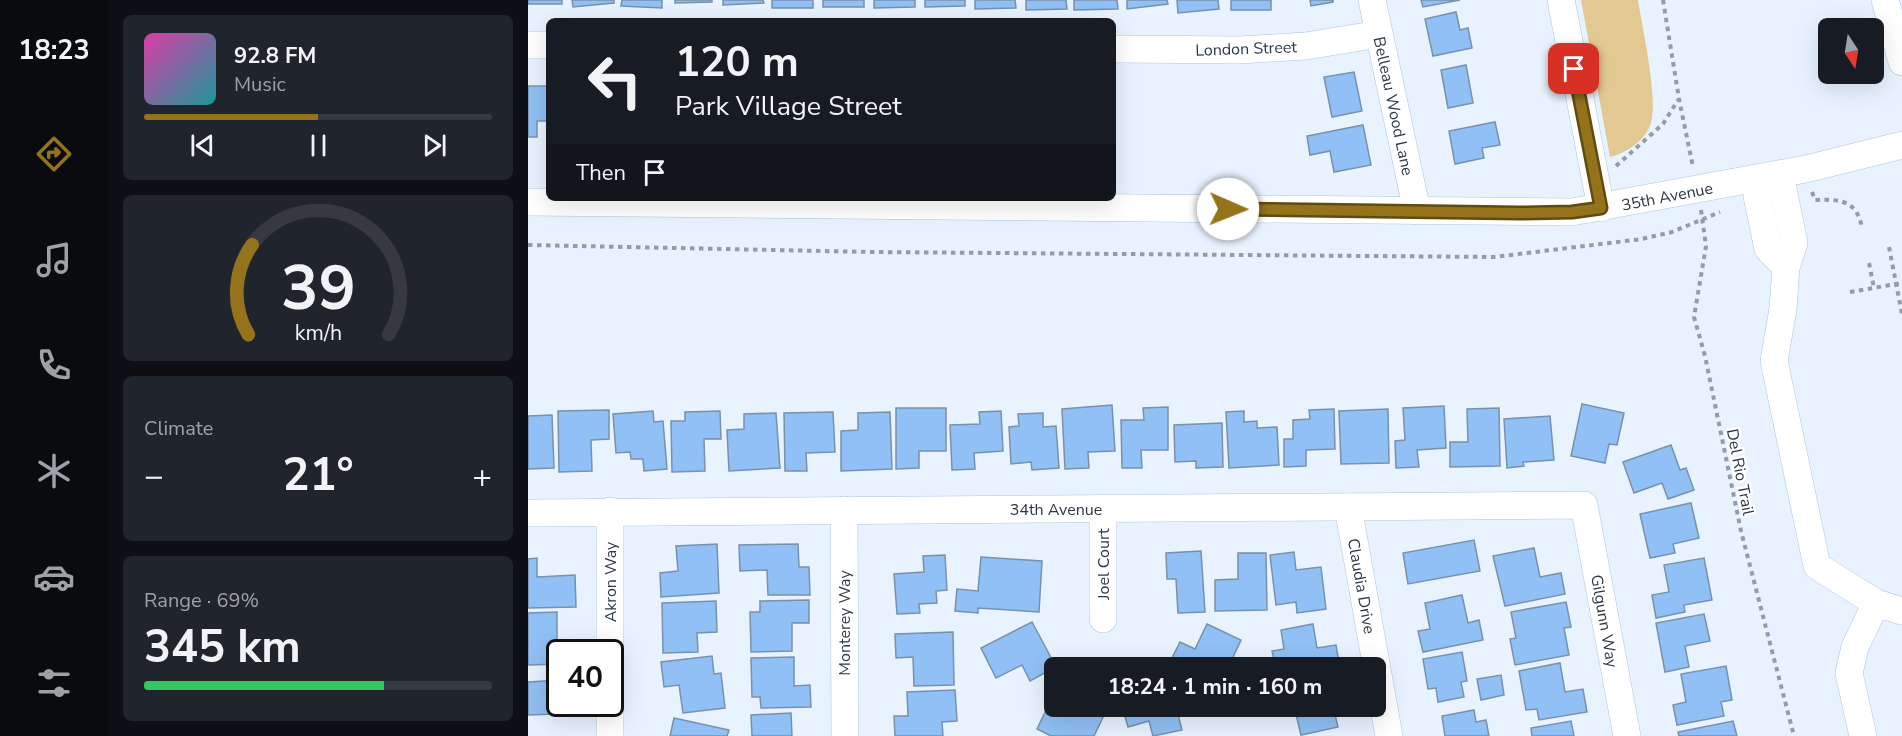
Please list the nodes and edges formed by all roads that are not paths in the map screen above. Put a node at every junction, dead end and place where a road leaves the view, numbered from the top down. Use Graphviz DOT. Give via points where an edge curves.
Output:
graph roads {
  1 [pos="1372,0"];
  2 [pos="1561,0"];
  3 [pos="1885,0"];
  4 [pos="1379,34"];
  5 [pos="528,45"];
  6 [pos="546,45"];
  7 [pos="1116,50"];
  8 [pos="1902,62"];
  9 [pos="1902,145"];
  10 [pos="1766,177"];
  11 [pos="1599,196"];
  12 [pos="528,202"];
  13 [pos="1418,211"];
  14 [pos="1584,506"];
  15 [pos="1348,507"];
  16 [pos="1103,508"];
  17 [pos="844,510"];
  18 [pos="610,512"];
  19 [pos="528,513"];
  20 [pos="1876,603"];
  21 [pos="1902,611"];
  22 [pos="1103,619"];
  23 [pos="610,639"];
  24 [pos="610,717"];
  25 [pos="610,736"];
  26 [pos="845,736"];
  27 [pos="1389,736"];
  28 [pos="1626,736"];
  29 [pos="1863,736"];
  1 -- 4 [label="street, Belleau Wood Lane"];
  2 -- 11 [label="street"];
  3 -- 8 [label="street"];
  4 -- 7 [label="street, London Street" via="1306,46"];
  4 -- 13 [label="street, Belleau Wood Lane"];
  5 -- 6 [label="street"];
  9 -- 10 [label="street, 35th Avenue"];
  10 -- 11 [label="street, 35th Avenue"];
  10 -- 20 [label="street" via="1783,189 1794,243 1785,267 1774,361 1817,566"];
  11 -- 13 [label="street, 35th Avenue" via="1572,212"];
  12 -- 13 [label="street, 35th Avenue"];
  14 -- 15 [label="street, 34th Avenue"];
  14 -- 28 [label="street, Gilgunn Way"];
  15 -- 16 [label="street, 34th Avenue"];
  15 -- 27 [label="street, Claudia Drive"];
  16 -- 17 [label="street, 34th Avenue"];
  16 -- 22 [label="street, Joel Court"];
  17 -- 18 [label="street, 34th Avenue"];
  17 -- 26 [label="street, Monterey Way"];
  18 -- 19 [label="street, 34th Avenue"];
  18 -- 23 [label="street, Akron Way"];
  20 -- 21 [label="street"];
  20 -- 29 [label="street" via="1855,647 1849,673"];
  24 -- 25 [label="street"];
}
